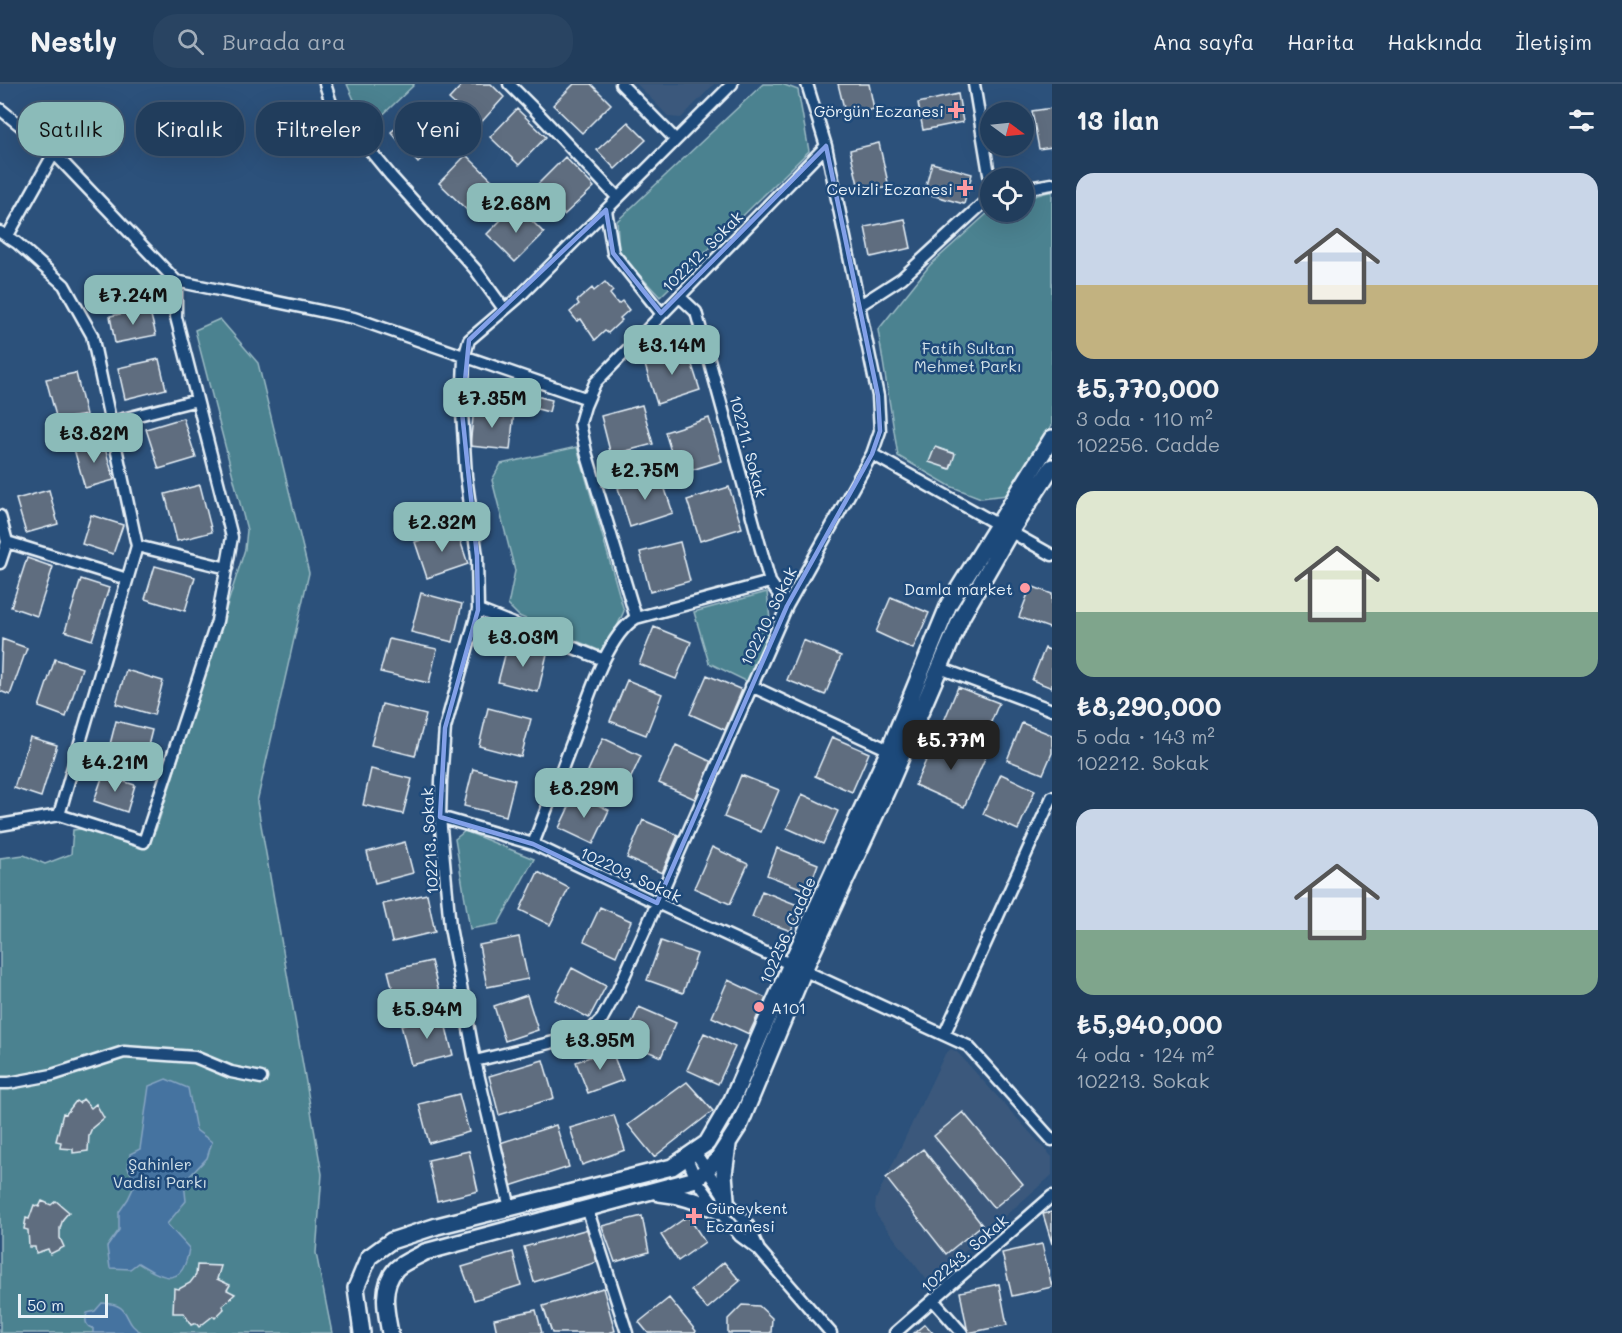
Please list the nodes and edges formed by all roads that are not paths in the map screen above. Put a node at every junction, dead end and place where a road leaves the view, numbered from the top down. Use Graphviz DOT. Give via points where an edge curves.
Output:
graph roads {
  1 [pos="325,84"];
  2 [pos="508,84"];
  3 [pos="621,84"];
  4 [pos="732,84"];
  5 [pos="807,84"];
  6 [pos="974,84"];
  7 [pos="0,109"];
  8 [pos="18,124"];
  9 [pos="676,140"];
  10 [pos="826,146"];
  11 [pos="52,156"];
  12 [pos="57,156"];
  13 [pos="988,168"];
  14 [pos="1052,184"];
  15 [pos="1034,187"];
  16 [pos="618,198"];
  17 [pos="980,206"];
  18 [pos="606,210"];
  19 [pos="3,235"];
  20 [pos="176,281"];
  21 [pos="680,297"];
  22 [pos="860,305"];
  23 [pos="504,309"];
  24 [pos="661,313"];
  25 [pos="464,358"];
  26 [pos="588,399"];
  27 [pos="197,400"];
  28 [pos="111,422"];
  29 [pos="1052,438"];
  30 [pos="872,454"];
  31 [pos="1052,467"];
  32 [pos="0,516"];
  33 [pos="1003,528"];
  34 [pos="8,542"];
  35 [pos="137,546"];
  36 [pos="1052,555"];
  37 [pos="0,563"];
  38 [pos="226,568"];
  39 [pos="127,579"];
  40 [pos="770,582"];
  41 [pos="787,606"];
  42 [pos="478,610"];
  43 [pos="636,618"];
  44 [pos="604,660"];
  45 [pos="940,668"];
  46 [pos="751,686"];
  47 [pos="1052,710"];
  48 [pos="889,750"];
  49 [pos="1052,797"];
  50 [pos="1049,813"];
  51 [pos="59,815"];
  52 [pos="440,817"];
  53 [pos="0,825"];
  54 [pos="533,844"];
  55 [pos="657,903"];
  56 [pos="797,967"];
  57 [pos="944,1035"];
  58 [pos="475,1060"];
  59 [pos="261,1078"];
  60 [pos="0,1083"];
  61 [pos="1052,1140"];
  62 [pos="729,1141"];
  63 [pos="691,1155"];
  64 [pos="701,1175"];
  65 [pos="647,1192"];
  66 [pos="1052,1196"];
  67 [pos="722,1205"];
  68 [pos="510,1208"];
  69 [pos="587,1208"];
  70 [pos="933,1300"];
  71 [pos="362,1333"];
  72 [pos="390,1333"];
  73 [pos="627,1333"];
  74 [pos="831,1333"];
  75 [pos="896,1333"];
  76 [pos="962,1333"];
  1 -- 23 [label="street" via="330,104 475,269"];
  2 -- 16 [label="street"];
  3 -- 9 [label="street"];
  4 -- 9 [label="street, 102213. Sokak"];
  5 -- 10 [label="street, 102210. Sokak"];
  6 -- 13 [label="street"];
  7 -- 8 [label="street"];
  9 -- 16 [label="street, 102213. Sokak"];
  10 -- 21 [label="street, 102212. Sokak"];
  10 -- 22 [label="street, 102210. Sokak"];
  11 -- 19 [label="street"];
  12 -- 20 [label="street"];
  14 -- 15 [label="street"];
  16 -- 18 [label="street, 102213. Sokak"];
  17 -- 22 [label="street" via="902,278"];
  18 -- 23 [label="street, 102213. Sokak"];
  18 -- 24 [label="street" via="614,253"];
  19 -- 28 [label="street" via="64,285 92,335"];
  20 -- 25 [label="street" via="354,318"];
  20 -- 27 [label="street" via="176,316"];
  21 -- 24 [label="street, 102212. Sokak"];
  21 -- 40 [label="street, 102211. Sokak" via="696,312"];
  22 -- 30 [label="street, 102210. Sokak" via="881,410 880,431"];
  23 -- 25 [label="street, 102213. Sokak" via="469,340"];
  24 -- 26 [label="street, 102212. Sokak" via="595,382"];
  25 -- 26 [label="street"];
  25 -- 42 [label="street, 102213. Sokak" via="462,412 477,556"];
  26 -- 43 [label="street, 102212. Sokak" via="580,423 586,452"];
  27 -- 28 [label="street"];
  27 -- 38 [label="street" via="232,537"];
  28 -- 35 [label="street"];
  29 -- 33 [label="street, 102256. Cadde"];
  30 -- 33 [label="street"];
  30 -- 41 [label="street, 102210. Sokak"];
  31 -- 33 [label="street, 102256. Cadde"];
  32 -- 34 [label="street"];
  33 -- 36 [label="street"];
  33 -- 45 [label="street, 102256. Cadde"];
  33 -- 48 [label="street, 102256. Cadde" via="949,604"];
  34 -- 37 [label="street"];
  34 -- 39 [label="street"];
  35 -- 38 [label="street"];
  35 -- 39 [label="street"];
  38 -- 51 [label="street" via="217,621 144,842"];
  39 -- 51 [label="street"];
  40 -- 41 [label="street, 102211. Sokak"];
  40 -- 43 [label="street"];
  41 -- 46 [label="street, 102210. Sokak"];
  42 -- 44 [label="street"];
  42 -- 52 [label="street, 102213. Sokak" via="445,728"];
  43 -- 44 [label="street" via="627,624"];
  44 -- 54 [label="street"];
  45 -- 47 [label="street"];
  45 -- 56 [label="street, 102256. Cadde" via="890,783"];
  46 -- 48 [label="street"];
  46 -- 55 [label="street, 102210. Sokak"];
  48 -- 56 [label="street, 102256. Cadde"];
  49 -- 50 [label="street"];
  50 -- 57 [label="street"];
  51 -- 53 [label="street"];
  52 -- 54 [label="street, 102203. Sokak"];
  52 -- 58 [label="street, 102213. Sokak" via="450,927"];
  54 -- 55 [label="street, 102203. Sokak"];
  55 -- 56 [label="street, 102203. Sokak"];
  55 -- 58 [label="street, 102210. Sokak" via="618,990 602,1019 586,1034"];
  56 -- 57 [label="street, 102203. Sokak"];
  56 -- 62 [label="street, 102256. Cadde" via="740,1124"];
  56 -- 63 [label="street, 102256. Cadde" via="732,1100 707,1143"];
  57 -- 61 [label="street, 102203. Sokak" via="968,1046"];
  58 -- 68 [label="street, 102213. Sokak"];
  59 -- 60 [label="street" via="231,1072 195,1057 124,1052 52,1075"];
  62 -- 64 [label="street, 102256. Cadde"];
  62 -- 67 [label="street"];
  63 -- 64 [label="street"];
  63 -- 68 [label="street, 102256. Cadde" via="672,1167"];
  64 -- 65 [label="street"];
  64 -- 67 [label="street"];
  65 -- 67 [label="street"];
  65 -- 69 [label="street"];
  66 -- 70 [label="street, 102243. Sokak"];
  67 -- 74 [label="street" via="740,1236 759,1250"];
  68 -- 71 [label="street, 102256. Cadde" via="392,1241 369,1257 356,1288"];
  69 -- 72 [label="street" via="425,1252 396,1268 387,1286 385,1304"];
  69 -- 73 [label="street"];
  70 -- 75 [label="street, 102243. Sokak"];
  70 -- 76 [label="street"];
}
